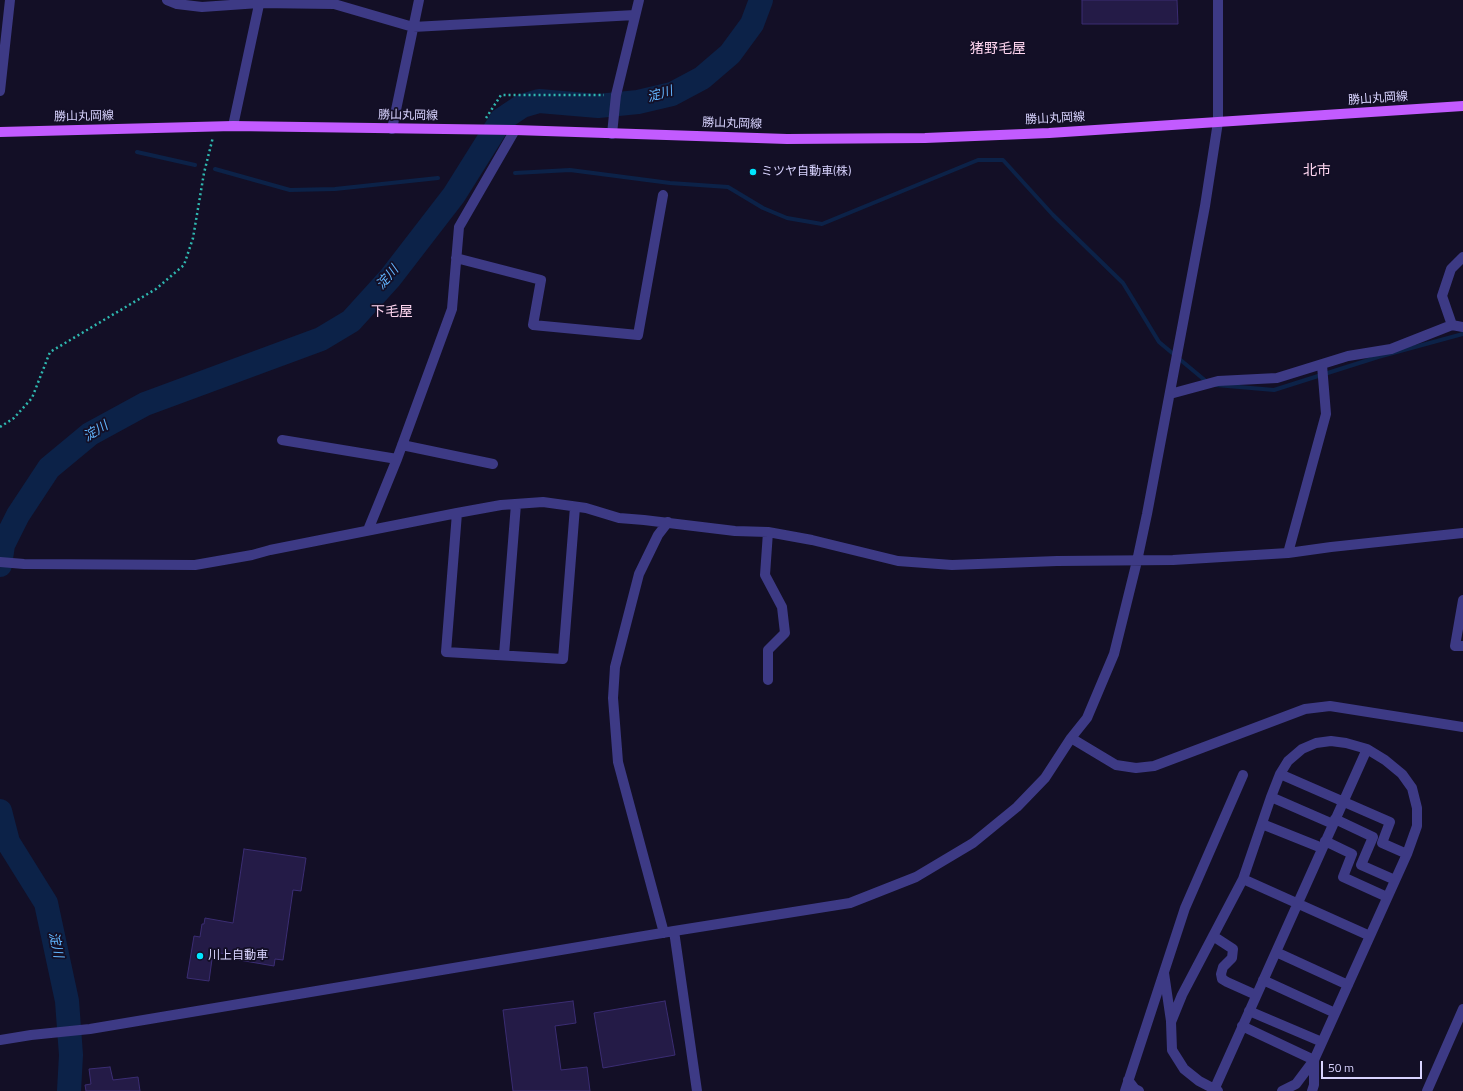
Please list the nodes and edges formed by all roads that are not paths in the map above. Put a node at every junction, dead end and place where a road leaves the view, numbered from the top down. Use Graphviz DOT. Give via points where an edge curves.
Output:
graph roads {
  1 [pos="10,0"];
  2 [pos="167,0"];
  3 [pos="419,0"];
  4 [pos="639,0"];
  5 [pos="1218,0"];
  6 [pos="260,2"];
  7 [pos="334,2"];
  8 [pos="635,15"];
  9 [pos="413,27"];
  10 [pos="0,91"];
  11 [pos="1463,106"];
  12 [pos="1218,122"];
  13 [pos="233,126"];
  14 [pos="392,129"];
  15 [pos="511,130"];
  16 [pos="0,132"];
  17 [pos="612,134"];
  18 [pos="663,194"];
  19 [pos="1463,257"];
  20 [pos="456,258"];
  21 [pos="1452,325"];
  22 [pos="1463,327"];
  23 [pos="1322,364"];
  24 [pos="1170,394"];
  25 [pos="282,440"];
  26 [pos="402,445"];
  27 [pos="397,459"];
  28 [pos="493,464"];
  29 [pos="516,504"];
  30 [pos="575,507"];
  31 [pos="457,512"];
  32 [pos="668,522"];
  33 [pos="368,530"];
  34 [pos="768,532"];
  35 [pos="1463,533"];
  36 [pos="1288,553"];
  37 [pos="1137,561"];
  38 [pos="0,562"];
  39 [pos="1463,600"];
  40 [pos="1463,646"];
  41 [pos="504,655"];
  42 [pos="768,680"];
  43 [pos="1463,727"];
  44 [pos="1071,738"];
  45 [pos="1367,749"];
  46 [pos="1280,774"];
  47 [pos="1243,775"];
  48 [pos="1271,798"];
  49 [pos="1343,803"];
  50 [pos="1334,821"];
  51 [pos="1262,824"];
  52 [pos="1324,845"];
  53 [pos="1407,854"];
  54 [pos="1243,879"];
  55 [pos="1395,880"];
  56 [pos="1387,896"];
  57 [pos="1297,904"];
  58 [pos="674,931"];
  59 [pos="664,933"];
  60 [pos="1213,936"];
  61 [pos="1370,936"];
  62 [pos="1276,952"];
  63 [pos="1164,971"];
  64 [pos="1263,980"];
  65 [pos="1348,985"];
  66 [pos="1256,995"];
  67 [pos="1463,1009"];
  68 [pos="1249,1011"];
  69 [pos="1335,1013"];
  70 [pos="1171,1022"];
  71 [pos="1242,1026"];
  72 [pos="0,1040"];
  73 [pos="1322,1042"];
  74 [pos="1314,1060"];
  75 [pos="1128,1080"];
  76 [pos="1216,1090"];
  77 [pos="696,1091"];
  78 [pos="1125,1091"];
  79 [pos="1139,1091"];
  80 [pos="1282,1091"];
  81 [pos="1312,1091"];
  82 [pos="1427,1091"];
  1 -- 10 [label="street"];
  2 -- 6 [label="street" via="202,7"];
  3 -- 9 [label="street"];
  4 -- 8 [label="street"];
  5 -- 12 [label="street"];
  6 -- 7 [label="street"];
  6 -- 13 [label="street"];
  7 -- 9 [label="street"];
  8 -- 9 [label="street"];
  8 -- 17 [label="street" via="616,95"];
  9 -- 14 [label="street"];
  11 -- 12 [label="main road, 勝山丸岡線"];
  12 -- 17 [label="main road, 勝山丸岡線" via="925,138 787,139"];
  12 -- 24 [label="street"];
  13 -- 14 [label="main road, 勝山丸岡線"];
  13 -- 16 [label="main road, 勝山丸岡線"];
  14 -- 15 [label="main road, 勝山丸岡線"];
  15 -- 17 [label="main road, 勝山丸岡線"];
  15 -- 20 [label="street" via="459,227"];
  18 -- 20 [label="street" via="638,335 533,325 541,280"];
  19 -- 21 [label="street" via="1451,269 1442,296"];
  20 -- 26 [label="street" via="452,309"];
  21 -- 22 [label="street"];
  21 -- 23 [label="street" via="1391,349 1348,356"];
  23 -- 24 [label="street" via="1277,378 1218,382"];
  23 -- 36 [label="street" via="1326,414"];
  24 -- 37 [label="street"];
  25 -- 27 [label="street"];
  26 -- 27 [label="street"];
  26 -- 28 [label="street"];
  27 -- 33 [label="street"];
  29 -- 30 [label="street" via="543,502"];
  29 -- 31 [label="street"];
  29 -- 41 [label="street"];
  30 -- 32 [label="street" via="619,518"];
  30 -- 41 [label="street" via="563,659"];
  31 -- 33 [label="street"];
  31 -- 41 [label="street" via="446,652"];
  32 -- 34 [label="street" via="735,531"];
  32 -- 59 [label="street" via="658,535 639,574 615,667 613,698 618,762"];
  33 -- 38 [label="street" via="195,565"];
  34 -- 37 [label="street" via="812,540 898,562 952,565"];
  34 -- 42 [label="street" via="765,575 782,608 785,633 768,650"];
  35 -- 36 [label="street"];
  36 -- 37 [label="street"];
  37 -- 44 [label="street" via="1114,654 1087,718"];
  39 -- 40 [label="street" via="1455,646"];
  43 -- 44 [label="street" via="1330,706 1306,708 1154,766 1136,768 1116,765"];
  44 -- 58 [label="street" via="1045,778 1017,808 973,843 916,877 850,903"];
  45 -- 46 [label="street" via="1346,743 1316,742 1288,761"];
  45 -- 49 [label="street"];
  45 -- 53 [label="street" via="1402,774 1412,788 1417,808 1417,826"];
  46 -- 48 [label="street"];
  46 -- 49 [label="street"];
  47 -- 63 [label="street" via="1185,908"];
  48 -- 50 [label="street"];
  48 -- 51 [label="street"];
  49 -- 50 [label="street"];
  49 -- 53 [label="street" via="1390,822 1382,843"];
  50 -- 52 [label="street"];
  50 -- 55 [label="street" via="1373,837 1361,865"];
  51 -- 52 [label="street"];
  51 -- 54 [label="street"];
  52 -- 56 [label="street" via="1352,854 1343,877"];
  52 -- 57 [label="street"];
  53 -- 55 [label="street"];
  54 -- 57 [label="street"];
  54 -- 60 [label="street"];
  55 -- 56 [label="street"];
  56 -- 61 [label="street"];
  57 -- 61 [label="street"];
  57 -- 62 [label="street"];
  58 -- 59 [label="street"];
  58 -- 77 [label="street"];
  59 -- 72 [label="street" via="90,1029"];
  60 -- 66 [label="street" via="1233,949 1232,958 1223,967 1222,979"];
  60 -- 70 [label="street"];
  61 -- 65 [label="street"];
  62 -- 64 [label="street"];
  62 -- 65 [label="street"];
  63 -- 70 [label="street"];
  63 -- 75 [label="street"];
  64 -- 66 [label="street"];
  64 -- 69 [label="street"];
  65 -- 69 [label="street"];
  66 -- 68 [label="street"];
  67 -- 82 [label="street"];
  68 -- 71 [label="street"];
  68 -- 73 [label="street"];
  69 -- 73 [label="street"];
  70 -- 76 [label="street" via="1172,1050 1184,1069"];
  71 -- 74 [label="street"];
  71 -- 76 [label="street"];
  73 -- 74 [label="street"];
  74 -- 80 [label="street" via="1296,1084"];
  74 -- 81 [label="street"];
  75 -- 78 [label="street"];
  75 -- 79 [label="street"];
}
